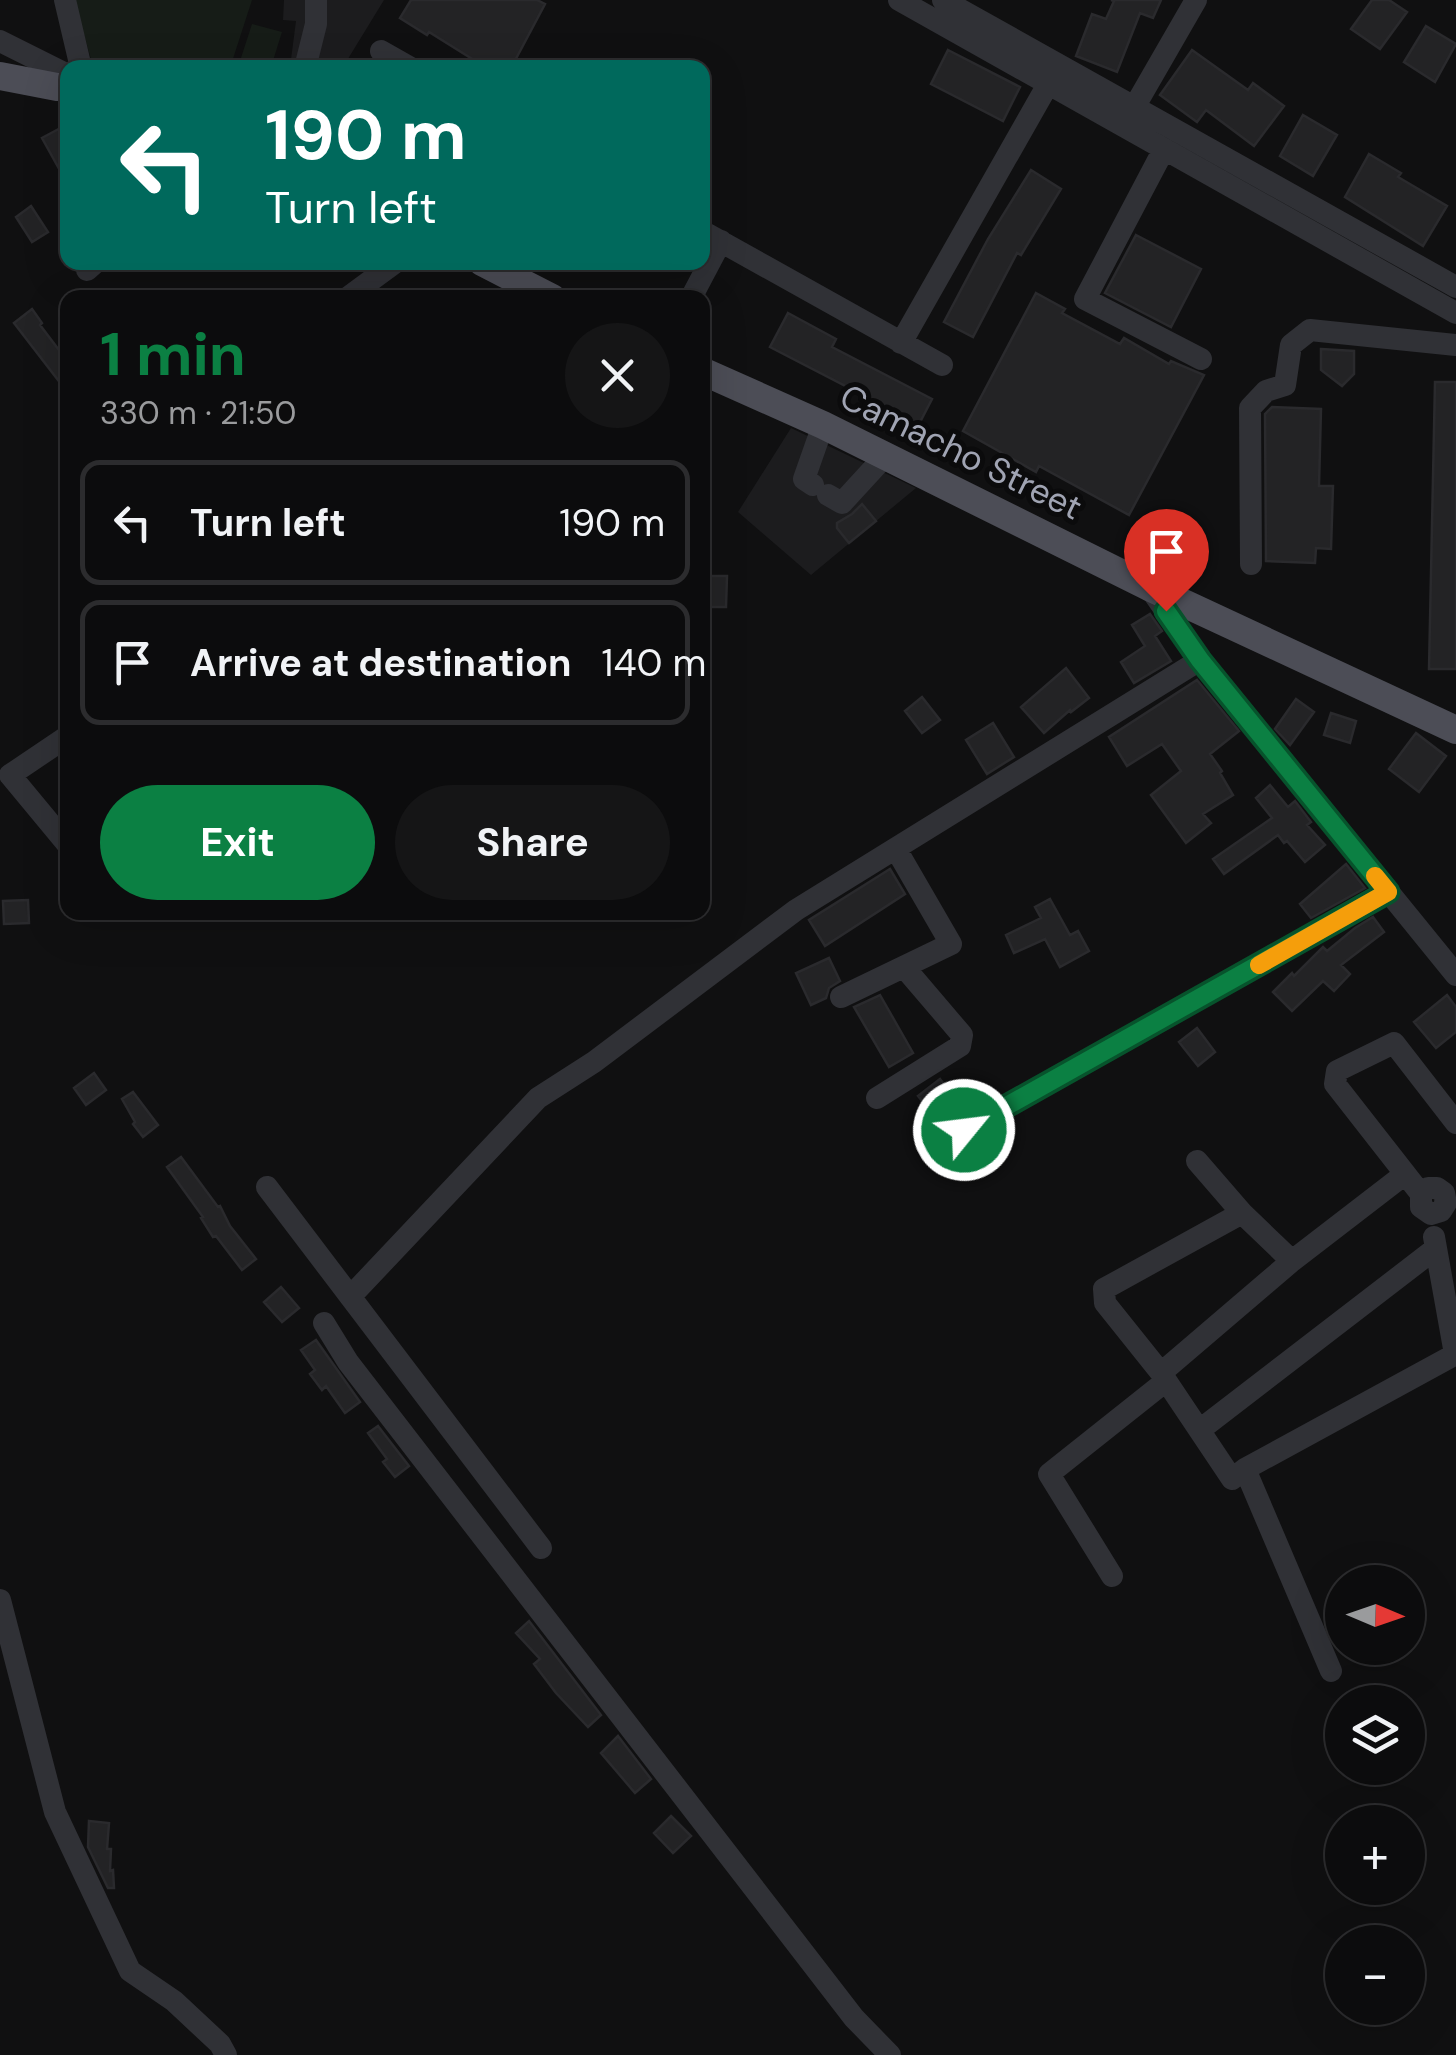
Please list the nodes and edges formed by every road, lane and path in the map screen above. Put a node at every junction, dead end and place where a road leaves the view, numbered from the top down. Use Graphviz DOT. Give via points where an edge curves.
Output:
graph roads {
  1 [pos="65,0"];
  2 [pos="316,0"];
  3 [pos="943,0"];
  4 [pos="1196,0"];
  5 [pos="913,3"];
  6 [pos="0,41"];
  7 [pos="382,51"];
  8 [pos="79,60"];
  9 [pos="307,60"];
  10 [pos="397,60"];
  11 [pos="60,70"];
  12 [pos="1054,74"];
  13 [pos="0,76"];
  14 [pos="60,87"];
  15 [pos="1129,116"];
  16 [pos="1164,149"];
  17 [pos="712,236"];
  18 [pos="385,270"];
  19 [pos="498,270"];
  20 [pos="1456,287"];
  21 [pos="358,290"];
  22 [pos="536,290"];
  23 [pos="1456,313"];
  24 [pos="902,342"];
  25 [pos="1456,345"];
  26 [pos="1201,358"];
  27 [pos="942,365"];
  28 [pos="710,374"];
  29 [pos="823,425"];
  30 [pos="886,456"];
  31 [pos="1251,564"];
  32 [pos="1150,587"];
  33 [pos="1200,660"];
  34 [pos="1456,730"];
  35 [pos="60,741"];
  36 [pos="60,835"];
  37 [pos="896,849"];
  38 [pos="1388,892"];
  39 [pos="904,966"];
  40 [pos="1456,975"];
  41 [pos="841,997"];
  42 [pos="876,1098"];
  43 [pos="1456,1123"];
  44 [pos="964,1130"];
  45 [pos="1197,1161"];
  46 [pos="1405,1174"];
  47 [pos="267,1187"];
  48 [pos="1438,1196"];
  49 [pos="1242,1213"];
  50 [pos="1435,1249"];
  51 [pos="1292,1261"];
  52 [pos="352,1296"];
  53 [pos="324,1323"];
  54 [pos="378,1335"];
  55 [pos="1455,1354"];
  56 [pos="348,1362"];
  57 [pos="1164,1377"];
  58 [pos="1200,1430"];
  59 [pos="1245,1470"];
  60 [pos="541,1548"];
  61 [pos="1112,1576"];
  62 [pos="0,1600"];
  63 [pos="1331,1671"];
  64 [pos="226,2055"];
  65 [pos="890,2055"];
  1 -- 8 [label="street"];
  2 -- 9 [label="street"];
  3 -- 12 [label="street"];
  4 -- 15 [label="street"];
  5 -- 12 [label="street"];
  6 -- 11 [label="street"];
  7 -- 10 [label="street"];
  12 -- 15 [label="street"];
  12 -- 24 [label="street"];
  13 -- 14 [label="main road"];
  15 -- 16 [label="street"];
  15 -- 20 [label="street"];
  16 -- 23 [label="street"];
  16 -- 26 [label="street" via="1085,299"];
  17 -- 24 [label="street"];
  18 -- 21 [label="street"];
  19 -- 22 [label="main road"];
  24 -- 27 [label="street"];
  25 -- 31 [label="street" via="1310,330 1291,346 1285,385 1266,390 1250,408"];
  28 -- 29 [label="main road, Camacho Street"];
  29 -- 30 [label="main road, Camacho Street"];
  29 -- 30 [label="street" via="804,480 842,504"];
  30 -- 32 [label="main road, Camacho Street"];
  32 -- 33 [label="street"];
  32 -- 34 [label="main road, Camacho Street"];
  33 -- 37 [label="street"];
  33 -- 38 [label="street"];
  35 -- 36 [label="street" via="10,775"];
  37 -- 39 [label="street" via="951,944"];
  37 -- 52 [label="street" via="796,910 538,1098"];
  38 -- 40 [label="street"];
  38 -- 44 [label="street"];
  39 -- 41 [label="street"];
  39 -- 42 [label="street" via="962,1035 960,1046"];
  43 -- 46 [label="street" via="1394,1043 1337,1071 1334,1084"];
  45 -- 49 [label="street"];
  46 -- 48 [label="street"];
  46 -- 51 [label="street"];
  47 -- 52 [label="street"];
  48 -- 50 [label="street"];
  49 -- 51 [label="street"];
  49 -- 57 [label="street" via="1104,1289 1105,1303"];
  50 -- 55 [label="street"];
  50 -- 58 [label="street"];
  51 -- 57 [label="street"];
  52 -- 54 [label="street"];
  53 -- 56 [label="street"];
  54 -- 56 [label="street"];
  54 -- 60 [label="street"];
  55 -- 59 [label="street"];
  56 -- 65 [label="street" via="842,2003"];
  57 -- 58 [label="street"];
  57 -- 61 [label="street" via="1050,1474"];
  58 -- 59 [label="street" via="1232,1479"];
  59 -- 63 [label="street"];
  62 -- 64 [label="street" via="55,1812 130,1971 174,2001"];
}
